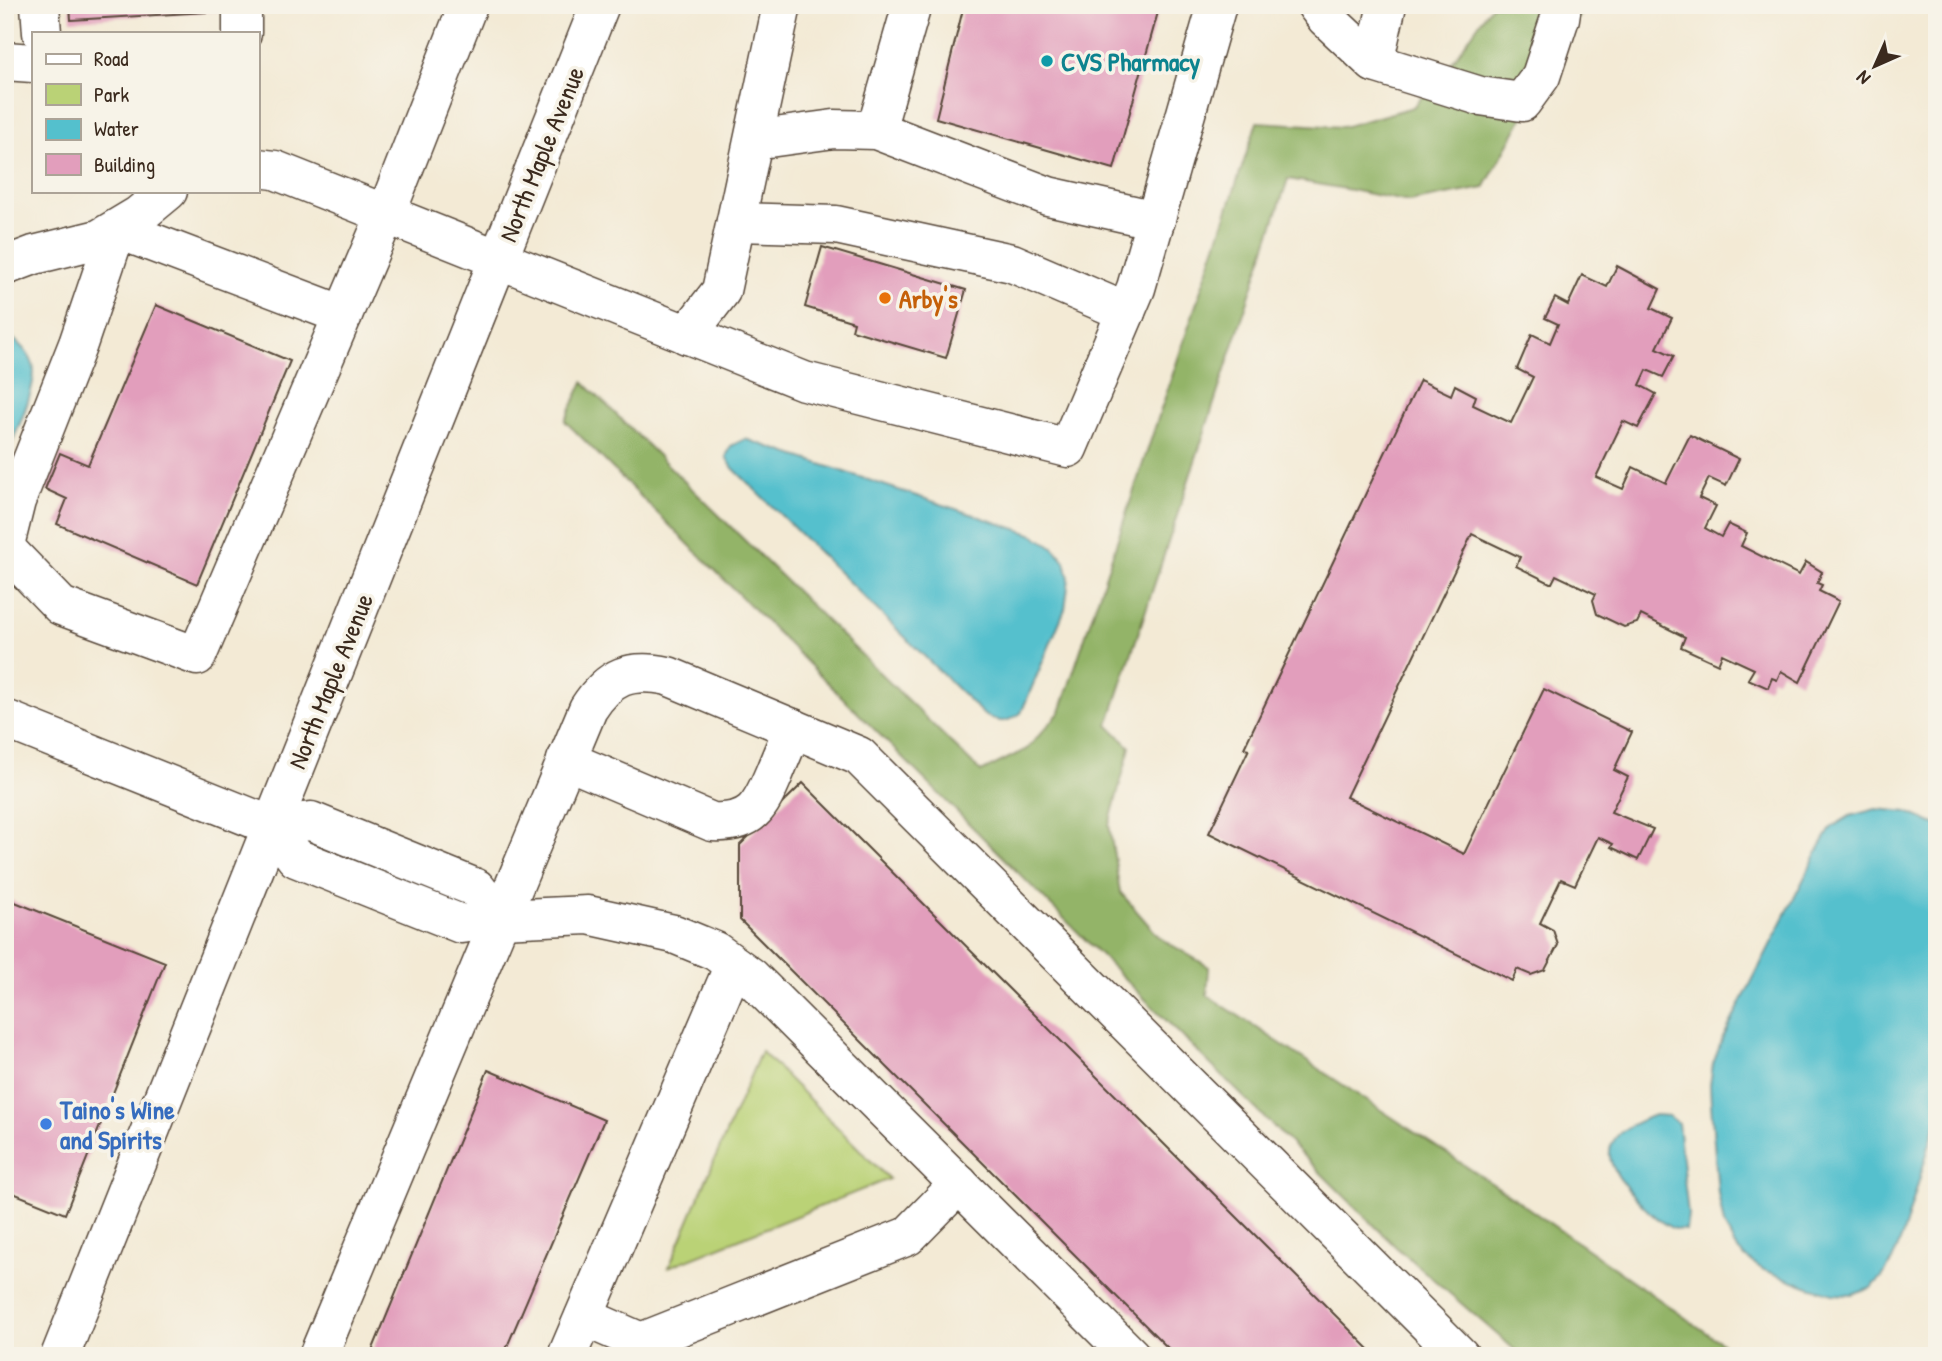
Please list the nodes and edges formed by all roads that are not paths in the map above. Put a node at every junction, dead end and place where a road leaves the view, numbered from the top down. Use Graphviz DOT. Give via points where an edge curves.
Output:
graph roads {
  1 [pos="40,5"];
  2 [pos="242,5"];
  3 [pos="468,5"];
  4 [pos="600,5"];
  5 [pos="782,5"];
  6 [pos="912,5"];
  7 [pos="1217,5"];
  8 [pos="1316,5"];
  9 [pos="1387,5"];
  10 [pos="1562,5"];
  11 [pos="42,32"];
  12 [pos="242,32"];
  13 [pos="5,61"];
  14 [pos="32,63"];
  15 [pos="1374,63"];
  16 [pos="876,130"];
  17 [pos="754,140"];
  18 [pos="259,168"];
  19 [pos="167,192"];
  20 [pos="386,214"];
  21 [pos="1156,220"];
  22 [pos="736,222"];
  23 [pos="117,229"];
  24 [pos="499,259"];
  25 [pos="5,266"];
  26 [pos="1126,312"];
  27 [pos="343,315"];
  28 [pos="687,335"];
  29 [pos="5,546"];
  30 [pos="5,719"];
  31 [pos="793,728"];
  32 [pos="566,760"];
  33 [pos="272,827"];
  34 [pos="500,919"];
  35 [pos="734,965"];
  36 [pos="959,1184"];
  37 [pos="584,1317"];
  38 [pos="60,1356"];
  39 [pos="317,1356"];
  40 [pos="567,1356"];
  41 [pos="1131,1356"];
  42 [pos="1460,1356"];
  1 -- 11 [label="main road"];
  2 -- 12 [label="main road"];
  3 -- 20 [label="main road"];
  4 -- 24 [label="main road, North Maple Avenue"];
  5 -- 17 [label="main road"];
  6 -- 16 [label="main road"];
  7 -- 21 [label="main road"];
  8 -- 15 [label="main road"];
  9 -- 15 [label="main road"];
  10 -- 15 [label="main road" via="1541,76 1522,102 1480,96"];
  13 -- 14 [label="main road"];
  16 -- 17 [label="main road" via="834,129"];
  16 -- 21 [label="main road" via="1048,196"];
  17 -- 22 [label="main road"];
  18 -- 20 [label="main road" via="275,170"];
  19 -- 23 [label="main road"];
  20 -- 24 [label="main road"];
  20 -- 27 [label="main road"];
  21 -- 26 [label="main road"];
  22 -- 26 [label="main road" via="836,225 1012,263"];
  22 -- 28 [label="main road" via="721,290"];
  23 -- 25 [label="main road" via="99,239"];
  23 -- 27 [label="main road"];
  23 -- 29 [label="main road" via="16,501"];
  24 -- 28 [label="main road"];
  24 -- 33 [label="main road, North Maple Avenue"];
  26 -- 28 [label="main road" via="1068,448 804,381"];
  27 -- 29 [label="main road" via="197,656 61,606"];
  30 -- 33 [label="main road"];
  31 -- 32 [label="main road" via="668,676 631,673 598,693"];
  31 -- 32 [label="main road" via="763,801 741,819 726,823 712,822"];
  31 -- 42 [label="main road" via="859,756"];
  32 -- 34 [label="main road"];
  33 -- 34 [label="main road" via="296,858 461,924"];
  33 -- 38 [label="main road, North Maple Avenue"];
  34 -- 35 [label="main road" via="588,915 674,934 715,951"];
  34 -- 39 [label="main road"];
  35 -- 36 [label="main road"];
  35 -- 37 [label="main road"];
  36 -- 37 [label="main road" via="908,1236 641,1342"];
  36 -- 41 [label="main road"];
  37 -- 40 [label="main road"];
}
